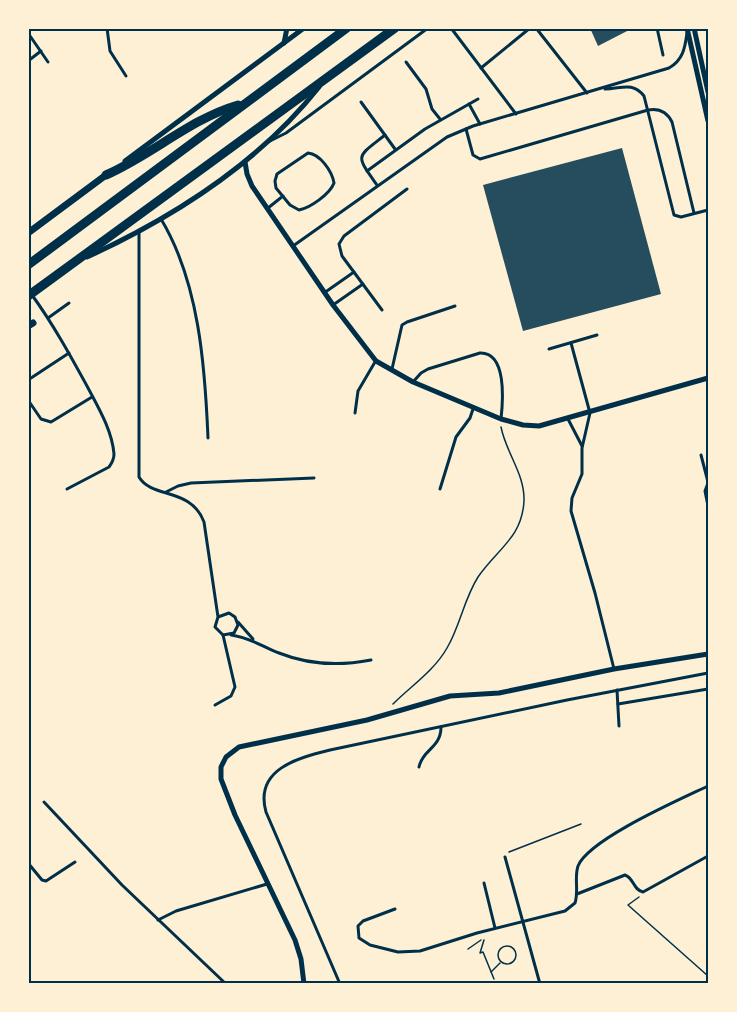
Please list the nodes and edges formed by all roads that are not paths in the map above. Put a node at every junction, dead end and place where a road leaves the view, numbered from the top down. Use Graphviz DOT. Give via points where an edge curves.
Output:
graph roads {
  1 [pos="107,28"];
  2 [pos="287,28"];
  3 [pos="304,28"];
  4 [pos="347,28"];
  5 [pos="395,28"];
  6 [pos="428,28"];
  7 [pos="451,28"];
  8 [pos="530,28"];
  9 [pos="536,28"];
  10 [pos="657,28"];
  11 [pos="689,29"];
  12 [pos="28,33"];
  13 [pos="284,43"];
  14 [pos="41,51"];
  15 [pos="663,56"];
  16 [pos="28,61"];
  17 [pos="406,62"];
  18 [pos="48,63"];
  19 [pos="481,68"];
  20 [pos="126,76"];
  21 [pos="324,80"];
  22 [pos="601,89"];
  23 [pos="708,92"];
  24 [pos="587,93"];
  25 [pos="478,99"];
  26 [pos="361,102"];
  27 [pos="246,103"];
  28 [pos="469,104"];
  29 [pos="648,110"];
  30 [pos="516,114"];
  31 [pos="440,119"];
  32 [pos="708,121"];
  33 [pos="480,124"];
  34 [pos="466,129"];
  35 [pos="385,135"];
  36 [pos="269,141"];
  37 [pos="395,149"];
  38 [pos="245,162"];
  39 [pos="367,171"];
  40 [pos="106,175"];
  41 [pos="377,185"];
  42 [pos="407,189"];
  43 [pos="283,196"];
  44 [pos="268,208"];
  45 [pos="708,208"];
  46 [pos="694,213"];
  47 [pos="161,219"];
  48 [pos="139,231"];
  49 [pos="28,233"];
  50 [pos="293,246"];
  51 [pos="72,264"];
  52 [pos="28,265"];
  53 [pos="354,272"];
  54 [pos="363,284"];
  55 [pos="324,293"];
  56 [pos="30,295"];
  57 [pos="69,303"];
  58 [pos="333,305"];
  59 [pos="455,306"];
  60 [pos="382,310"];
  61 [pos="48,318"];
  62 [pos="597,335"];
  63 [pos="571,343"];
  64 [pos="549,349"];
  65 [pos="69,354"];
  66 [pos="376,361"];
  67 [pos="392,369"];
  68 [pos="708,378"];
  69 [pos="28,380"];
  70 [pos="413,382"];
  71 [pos="92,397"];
  72 [pos="28,400"];
  73 [pos="474,407"];
  74 [pos="355,413"];
  75 [pos="590,413"];
  76 [pos="501,419"];
  77 [pos="568,419"];
  78 [pos="208,438"];
  79 [pos="582,448"];
  80 [pos="701,455"];
  81 [pos="314,477"];
  82 [pos="708,482"];
  83 [pos="67,489"];
  84 [pos="441,489"];
  85 [pos="166,492"];
  86 [pos="708,507"];
  87 [pos="218,617"];
  88 [pos="237,621"];
  89 [pos="223,635"];
  90 [pos="230,635"];
  91 [pos="254,641"];
  92 [pos="708,654"];
  93 [pos="371,660"];
  94 [pos="614,669"];
  95 [pos="708,673"];
  96 [pos="708,689"];
  97 [pos="617,690"];
  98 [pos="618,704"];
  99 [pos="215,705"];
  100 [pos="619,726"];
  101 [pos="441,727"];
  102 [pos="419,767"];
  103 [pos="708,786"];
  104 [pos="44,802"];
  105 [pos="708,856"];
  106 [pos="506,857"];
  107 [pos="75,862"];
  108 [pos="28,863"];
  109 [pos="484,883"];
  110 [pos="267,884"];
  111 [pos="577,894"];
  112 [pos="395,909"];
  113 [pos="158,920"];
  114 [pos="523,920"];
  115 [pos="495,928"];
  116 [pos="226,984"];
  117 [pos="304,984"];
  118 [pos="340,984"];
  119 [pos="540,984"];
  1 -- 20 [label="lane" via="110,51"];
  2 -- 13 [label="street"];
  3 -- 13 [label="street"];
  4 -- 27 [label="main road"];
  5 -- 21 [label="main road"];
  6 -- 36 [label="lane" via="286,133"];
  7 -- 19 [label="lane"];
  8 -- 19 [label="lane"];
  9 -- 24 [label="lane"];
  10 -- 15 [label="lane"];
  11 -- 22 [label="lane" via="683,54 674,66"];
  11 -- 23 [label="street"];
  11 -- 32 [label="street"];
  12 -- 14 [label="lane"];
  13 -- 40 [label="street"];
  14 -- 16 [label="lane"];
  14 -- 18 [label="lane"];
  17 -- 31 [label="lane" via="426,89 432,109"];
  19 -- 30 [label="lane"];
  21 -- 36 [label="street"];
  21 -- 51 [label="main road"];
  22 -- 24 [label="lane"];
  22 -- 29 [label="lane" via="634,87 644,96"];
  24 -- 30 [label="lane"];
  25 -- 28 [label="lane"];
  26 -- 35 [label="lane"];
  27 -- 40 [label="main road" via="210,116"];
  27 -- 52 [label="main road"];
  28 -- 31 [label="lane"];
  28 -- 33 [label="lane"];
  29 -- 34 [label="lane" via="480,159 473,155"];
  29 -- 46 [label="lane" via="660,110 672,122"];
  29 -- 46 [label="lane" via="672,212 678,217"];
  30 -- 33 [label="lane"];
  31 -- 37 [label="lane"];
  33 -- 34 [label="lane"];
  34 -- 41 [label="lane" via="438,142"];
  35 -- 37 [label="lane"];
  35 -- 39 [label="lane" via="361,156"];
  36 -- 38 [label="street"];
  37 -- 39 [label="lane"];
  38 -- 44 [label="street" via="249,180"];
  38 -- 47 [label="street"];
  39 -- 41 [label="lane"];
  40 -- 49 [label="street"];
  41 -- 50 [label="lane"];
  42 -- 53 [label="lane" via="341,240 340,252"];
  43 -- 43 [label="lane" via="293,207 303,209 332,189 334,180 317,156 308,153 275,177"];
  43 -- 44 [label="lane"];
  44 -- 50 [label="street"];
  45 -- 46 [label="lane"];
  47 -- 48 [label="street"];
  47 -- 78 [label="lane" via="182,264 196,321"];
  48 -- 51 [label="street"];
  48 -- 85 [label="lane" via="139,477 145,484"];
  50 -- 55 [label="street"];
  51 -- 56 [label="main road"];
  53 -- 54 [label="lane"];
  53 -- 55 [label="lane"];
  54 -- 58 [label="lane"];
  54 -- 60 [label="lane"];
  55 -- 58 [label="street"];
  56 -- 61 [label="lane"];
  57 -- 61 [label="lane"];
  58 -- 66 [label="street"];
  59 -- 67 [label="lane" via="402,325"];
  61 -- 65 [label="lane"];
  62 -- 63 [label="lane"];
  63 -- 64 [label="lane"];
  63 -- 75 [label="lane"];
  65 -- 69 [label="lane"];
  65 -- 71 [label="lane"];
  66 -- 67 [label="street"];
  66 -- 74 [label="lane" via="358,391"];
  67 -- 70 [label="street"];
  68 -- 75 [label="street"];
  70 -- 73 [label="street"];
  70 -- 76 [label="lane" via="428,369 480,353 489,354 500,374"];
  71 -- 72 [label="lane" via="51,422 41,419"];
  71 -- 83 [label="lane" via="109,434 113,461 109,467"];
  73 -- 76 [label="street"];
  73 -- 84 [label="lane" via="456,436"];
  75 -- 77 [label="street"];
  75 -- 79 [label="lane"];
  76 -- 77 [label="street" via="539,426"];
  77 -- 79 [label="lane"];
  79 -- 94 [label="lane" via="582,474 571,511"];
  80 -- 82 [label="lane"];
  81 -- 85 [label="lane" via="191,483"];
  82 -- 86 [label="lane"];
  85 -- 87 [label="lane" via="192,503 201,514"];
  87 -- 88 [label="lane" via="229,613"];
  87 -- 89 [label="lane" via="215,627"];
  88 -- 90 [label="lane"];
  88 -- 91 [label="lane"];
  89 -- 90 [label="lane"];
  89 -- 99 [label="lane" via="235,687 231,696"];
  90 -- 91 [label="lane"];
  91 -- 93 [label="lane" via="311,662"];
  92 -- 94 [label="street"];
  94 -- 110 [label="street" via="498,693 450,696 383,717 239,747 226,757 220,773"];
  95 -- 97 [label="lane"];
  96 -- 98 [label="lane"];
  97 -- 98 [label="lane"];
  97 -- 101 [label="lane"];
  98 -- 100 [label="lane"];
  101 -- 102 [label="lane" via="436,744 423,756"];
  101 -- 118 [label="lane" via="301,758 279,771 266,788 266,812"];
  103 -- 111 [label="lane" via="592,849 579,865"];
  104 -- 113 [label="lane"];
  105 -- 111 [label="lane" via="643,892 625,875"];
  106 -- 114 [label="lane"];
  107 -- 108 [label="lane" via="46,881"];
  109 -- 115 [label="lane"];
  110 -- 113 [label="lane"];
  110 -- 117 [label="street" via="298,949"];
  111 -- 114 [label="lane" via="569,909"];
  112 -- 115 [label="lane" via="363,921 358,926 359,938 375,947 409,952 431,949"];
  113 -- 116 [label="lane"];
  114 -- 115 [label="lane"];
  114 -- 119 [label="lane"];
}
